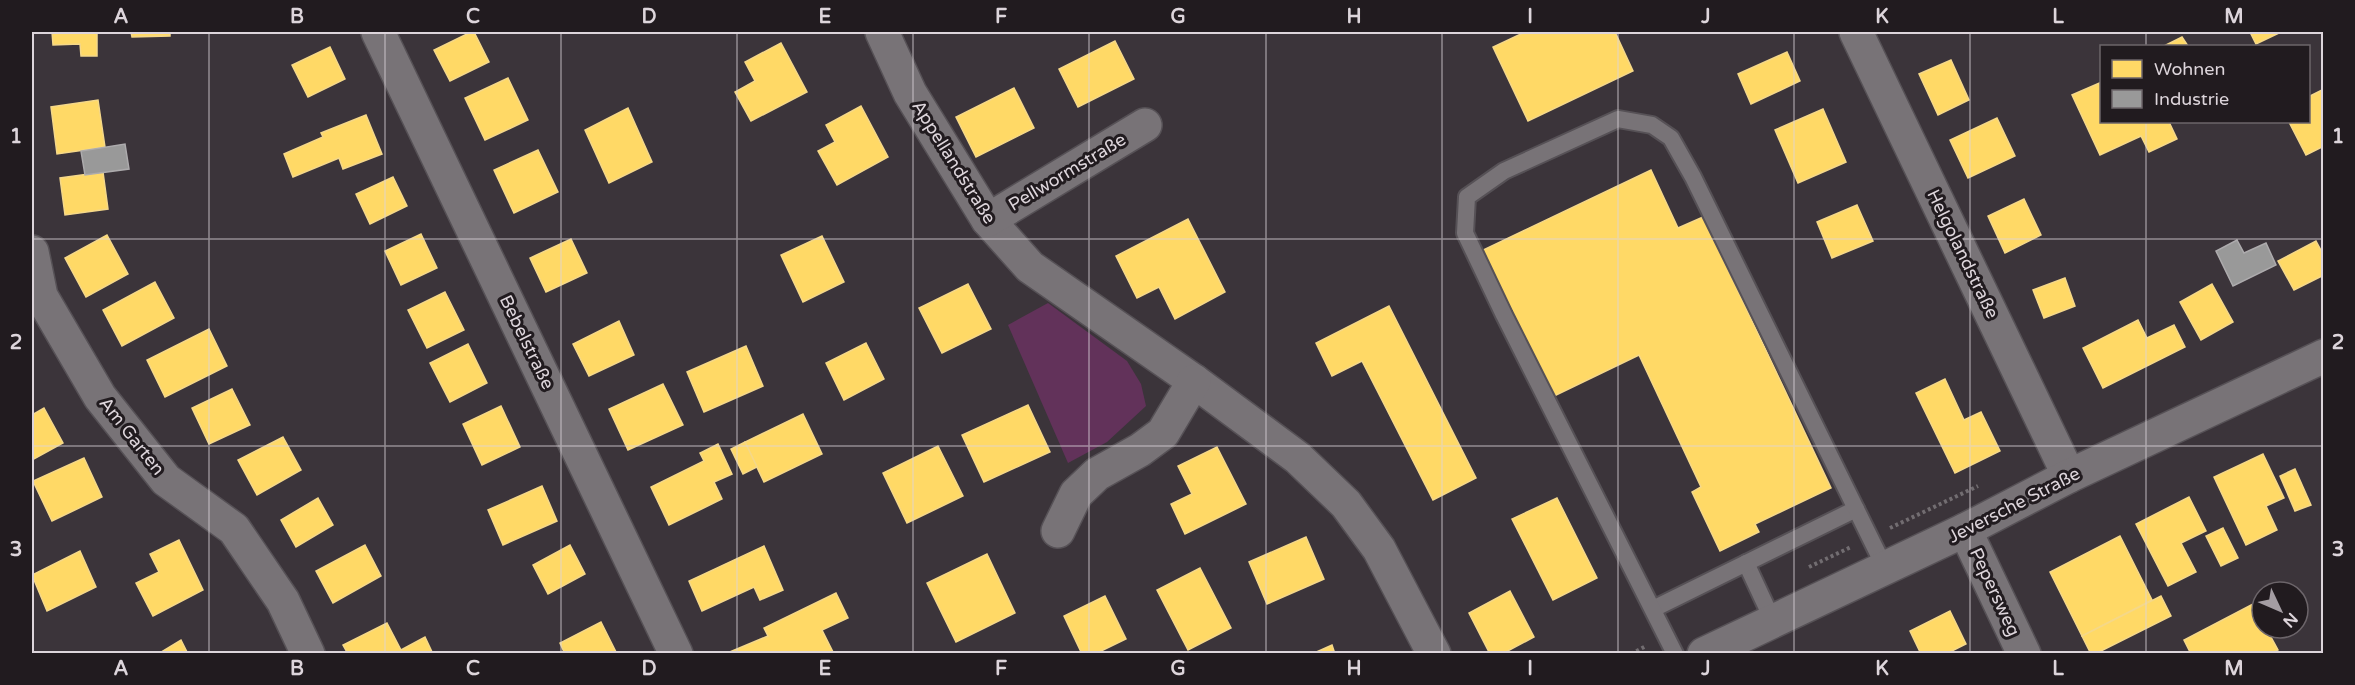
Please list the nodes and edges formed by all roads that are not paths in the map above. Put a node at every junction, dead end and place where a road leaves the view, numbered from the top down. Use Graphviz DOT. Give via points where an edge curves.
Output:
graph roads {
  1 [pos="378,32"];
  2 [pos="882,32"];
  3 [pos="1856,32"];
  4 [pos="1145,125"];
  5 [pos="988,220"];
  6 [pos="32,252"];
  7 [pos="2324,356"];
  8 [pos="1194,381"];
  9 [pos="2069,476"];
  10 [pos="1856,509"];
  11 [pos="1965,530"];
  12 [pos="1058,531"];
  13 [pos="1746,563"];
  14 [pos="1885,568"];
  15 [pos="1653,609"];
  16 [pos="1773,621"];
  17 [pos="308,654"];
  18 [pos="676,654"];
  19 [pos="1434,654"];
  20 [pos="1675,654"];
  21 [pos="1704,654"];
  22 [pos="2024,654"];
  1 -- 18 [label="street, Bebelstraße"];
  2 -- 5 [label="street, Appellandstraße" via="910,93"];
  3 -- 9 [label="street, Helgolandstraße"];
  4 -- 5 [label="street, Pellwormstraße"];
  5 -- 8 [label="street, Appellandstraße" via="1030,267"];
  6 -- 17 [label="street, Am Garten" via="41,296 100,397 166,480 234,529 283,601"];
  7 -- 9 [label="street, Jeversche Straße"];
  8 -- 12 [label="street" via="1162,433 1097,474 1076,494"];
  8 -- 19 [label="street, Appellandstraße" via="1298,458 1346,504 1379,549"];
  9 -- 11 [label="street, Jeversche Straße"];
  10 -- 13 [label="lane"];
  10 -- 14 [label="lane"];
  10 -- 15 [label="lane" via="1671,138 1652,125 1618,119 1504,171 1467,197 1465,233"];
  11 -- 14 [label="street, Jeversche Straße"];
  11 -- 22 [label="street, Pepersweg"];
  13 -- 15 [label="lane"];
  13 -- 16 [label="lane"];
  14 -- 16 [label="street, Jeversche Straße"];
  15 -- 20 [label="lane"];
  16 -- 21 [label="street, Jeversche Straße"];
}
